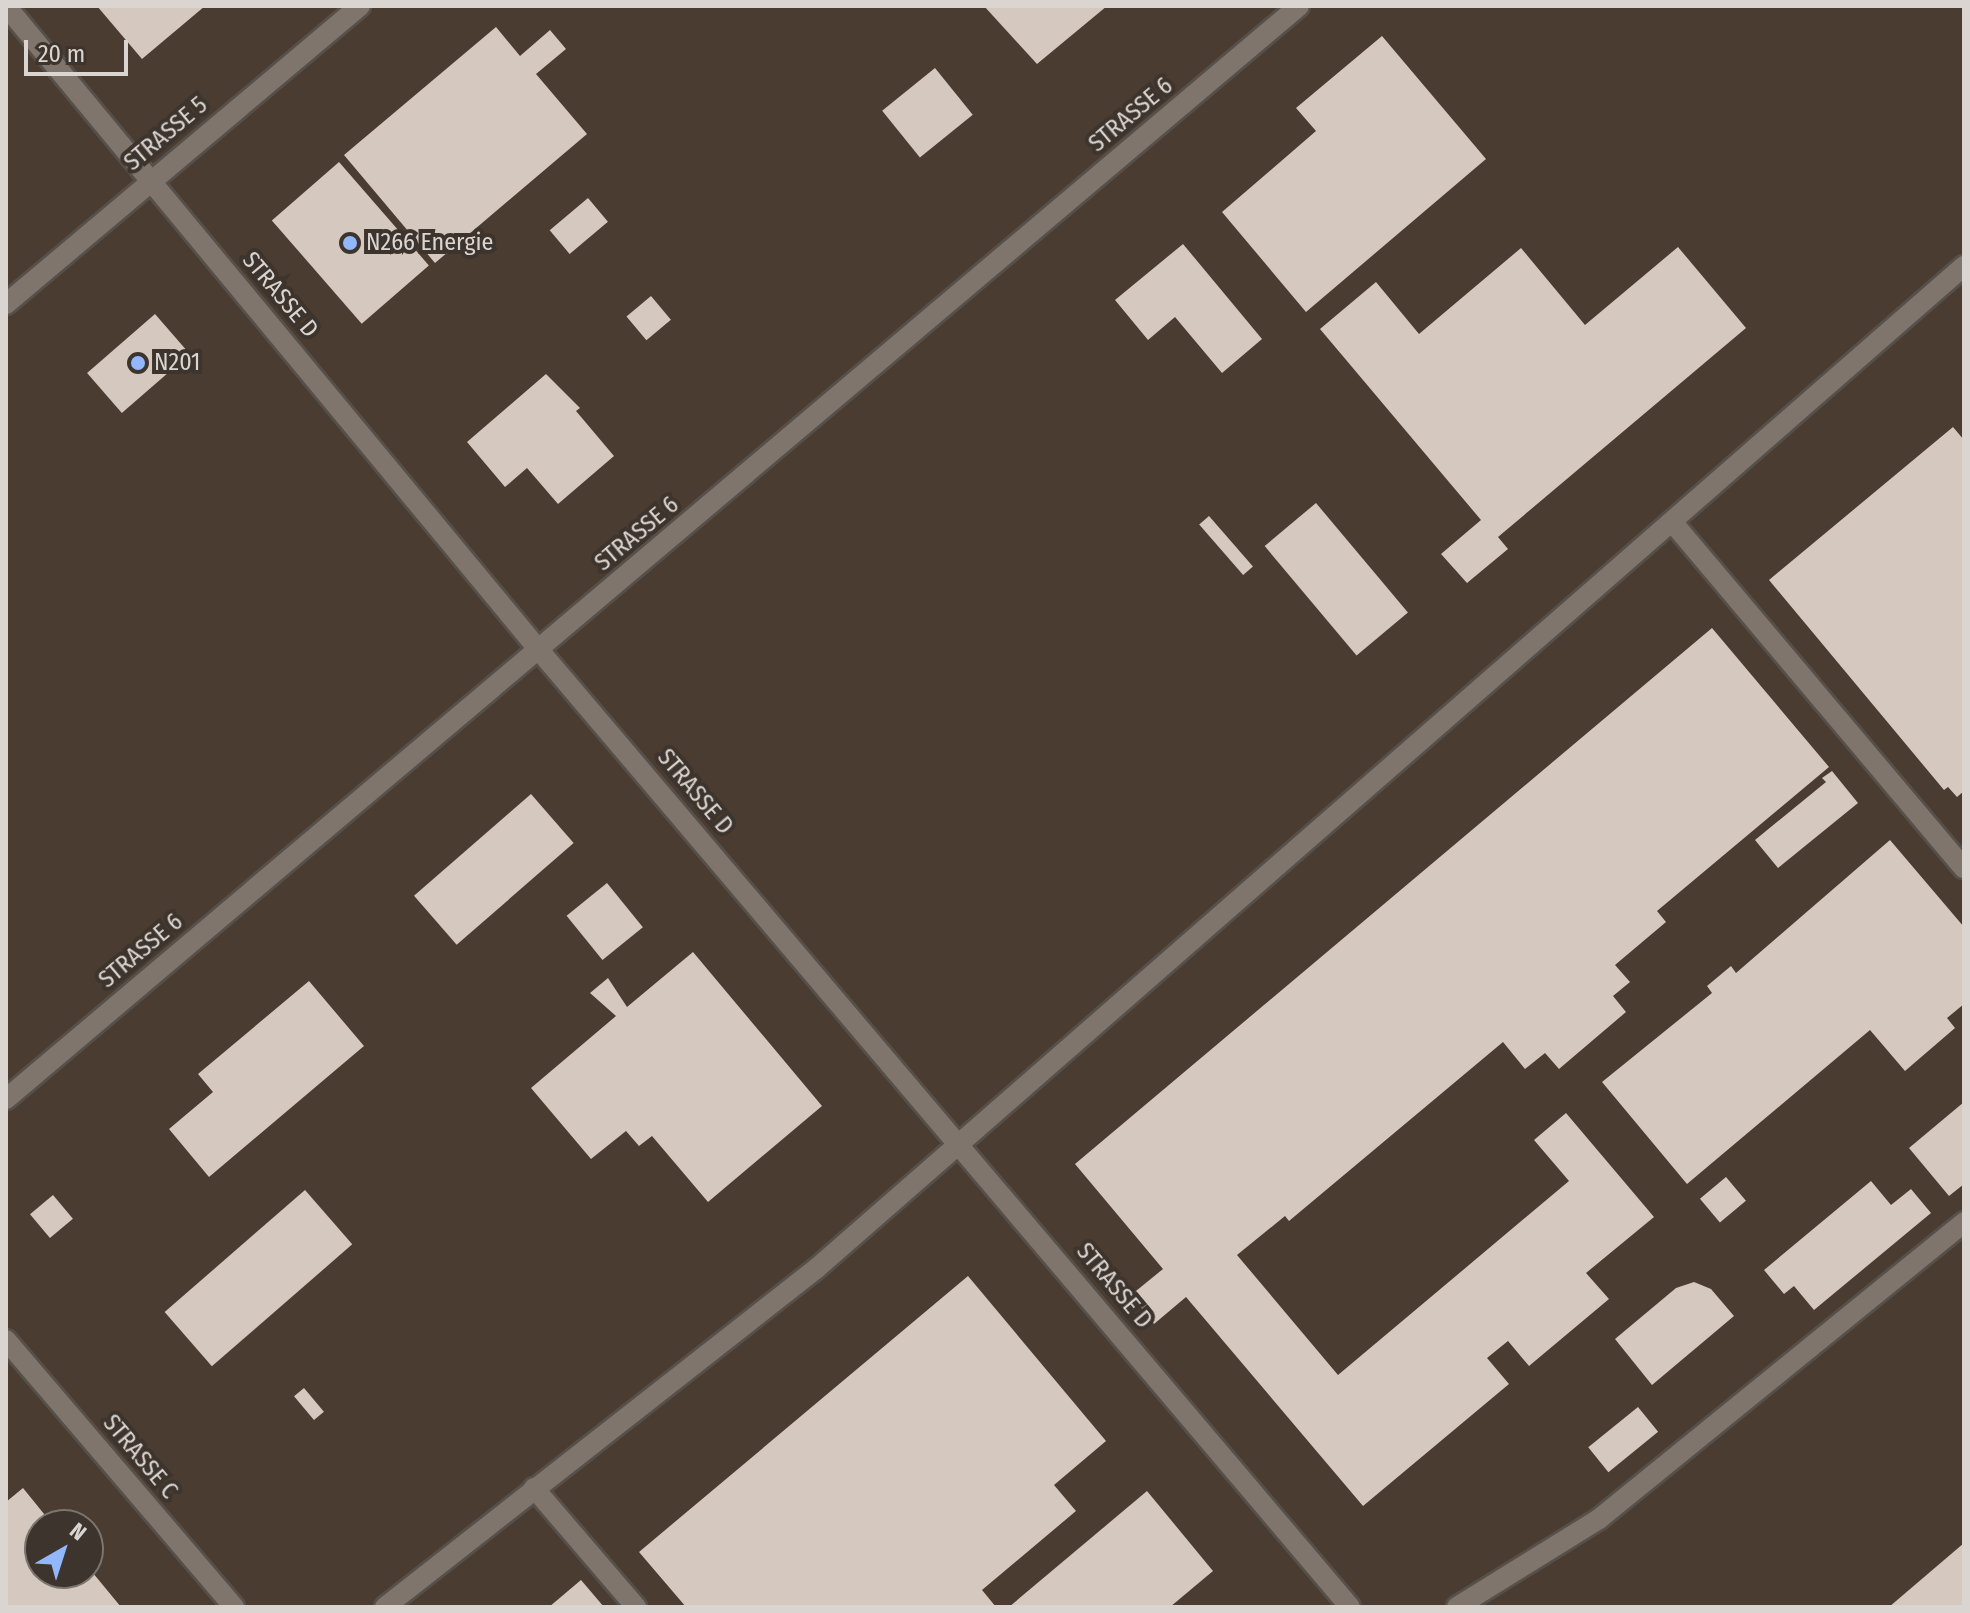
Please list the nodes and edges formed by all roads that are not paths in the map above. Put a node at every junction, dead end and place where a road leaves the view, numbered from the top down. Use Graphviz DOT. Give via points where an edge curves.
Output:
graph roads {
  1 [pos="6,6"];
  2 [pos="360,6"];
  3 [pos="1299,6"];
  4 [pos="151,181"];
  5 [pos="1964,266"];
  6 [pos="6,304"];
  7 [pos="1674,524"];
  8 [pos="539,650"];
  9 [pos="1964,868"];
  10 [pos="6,1099"];
  11 [pos="959,1142"];
  12 [pos="1964,1222"];
  13 [pos="6,1340"];
  14 [pos="534,1488"];
  15 [pos="234,1607"];
  16 [pos="385,1607"];
  17 [pos="636,1607"];
  18 [pos="1350,1607"];
  19 [pos="1457,1607"];
  1 -- 4 [label="lane, STRASSE D"];
  2 -- 4 [label="lane, STRASSE 5"];
  3 -- 8 [label="lane, STRASSE 6"];
  4 -- 6 [label="lane, STRASSE 5"];
  4 -- 8 [label="lane, STRASSE D"];
  5 -- 7 [label="lane"];
  7 -- 9 [label="lane"];
  7 -- 11 [label="lane"];
  8 -- 10 [label="lane, STRASSE 6"];
  8 -- 11 [label="lane, STRASSE D"];
  11 -- 14 [label="lane" via="817,1268"];
  11 -- 18 [label="lane, STRASSE D"];
  12 -- 19 [label="lane" via="1599,1519"];
  13 -- 15 [label="lane, STRASSE C"];
  14 -- 16 [label="lane"];
  14 -- 17 [label="lane"];
}
